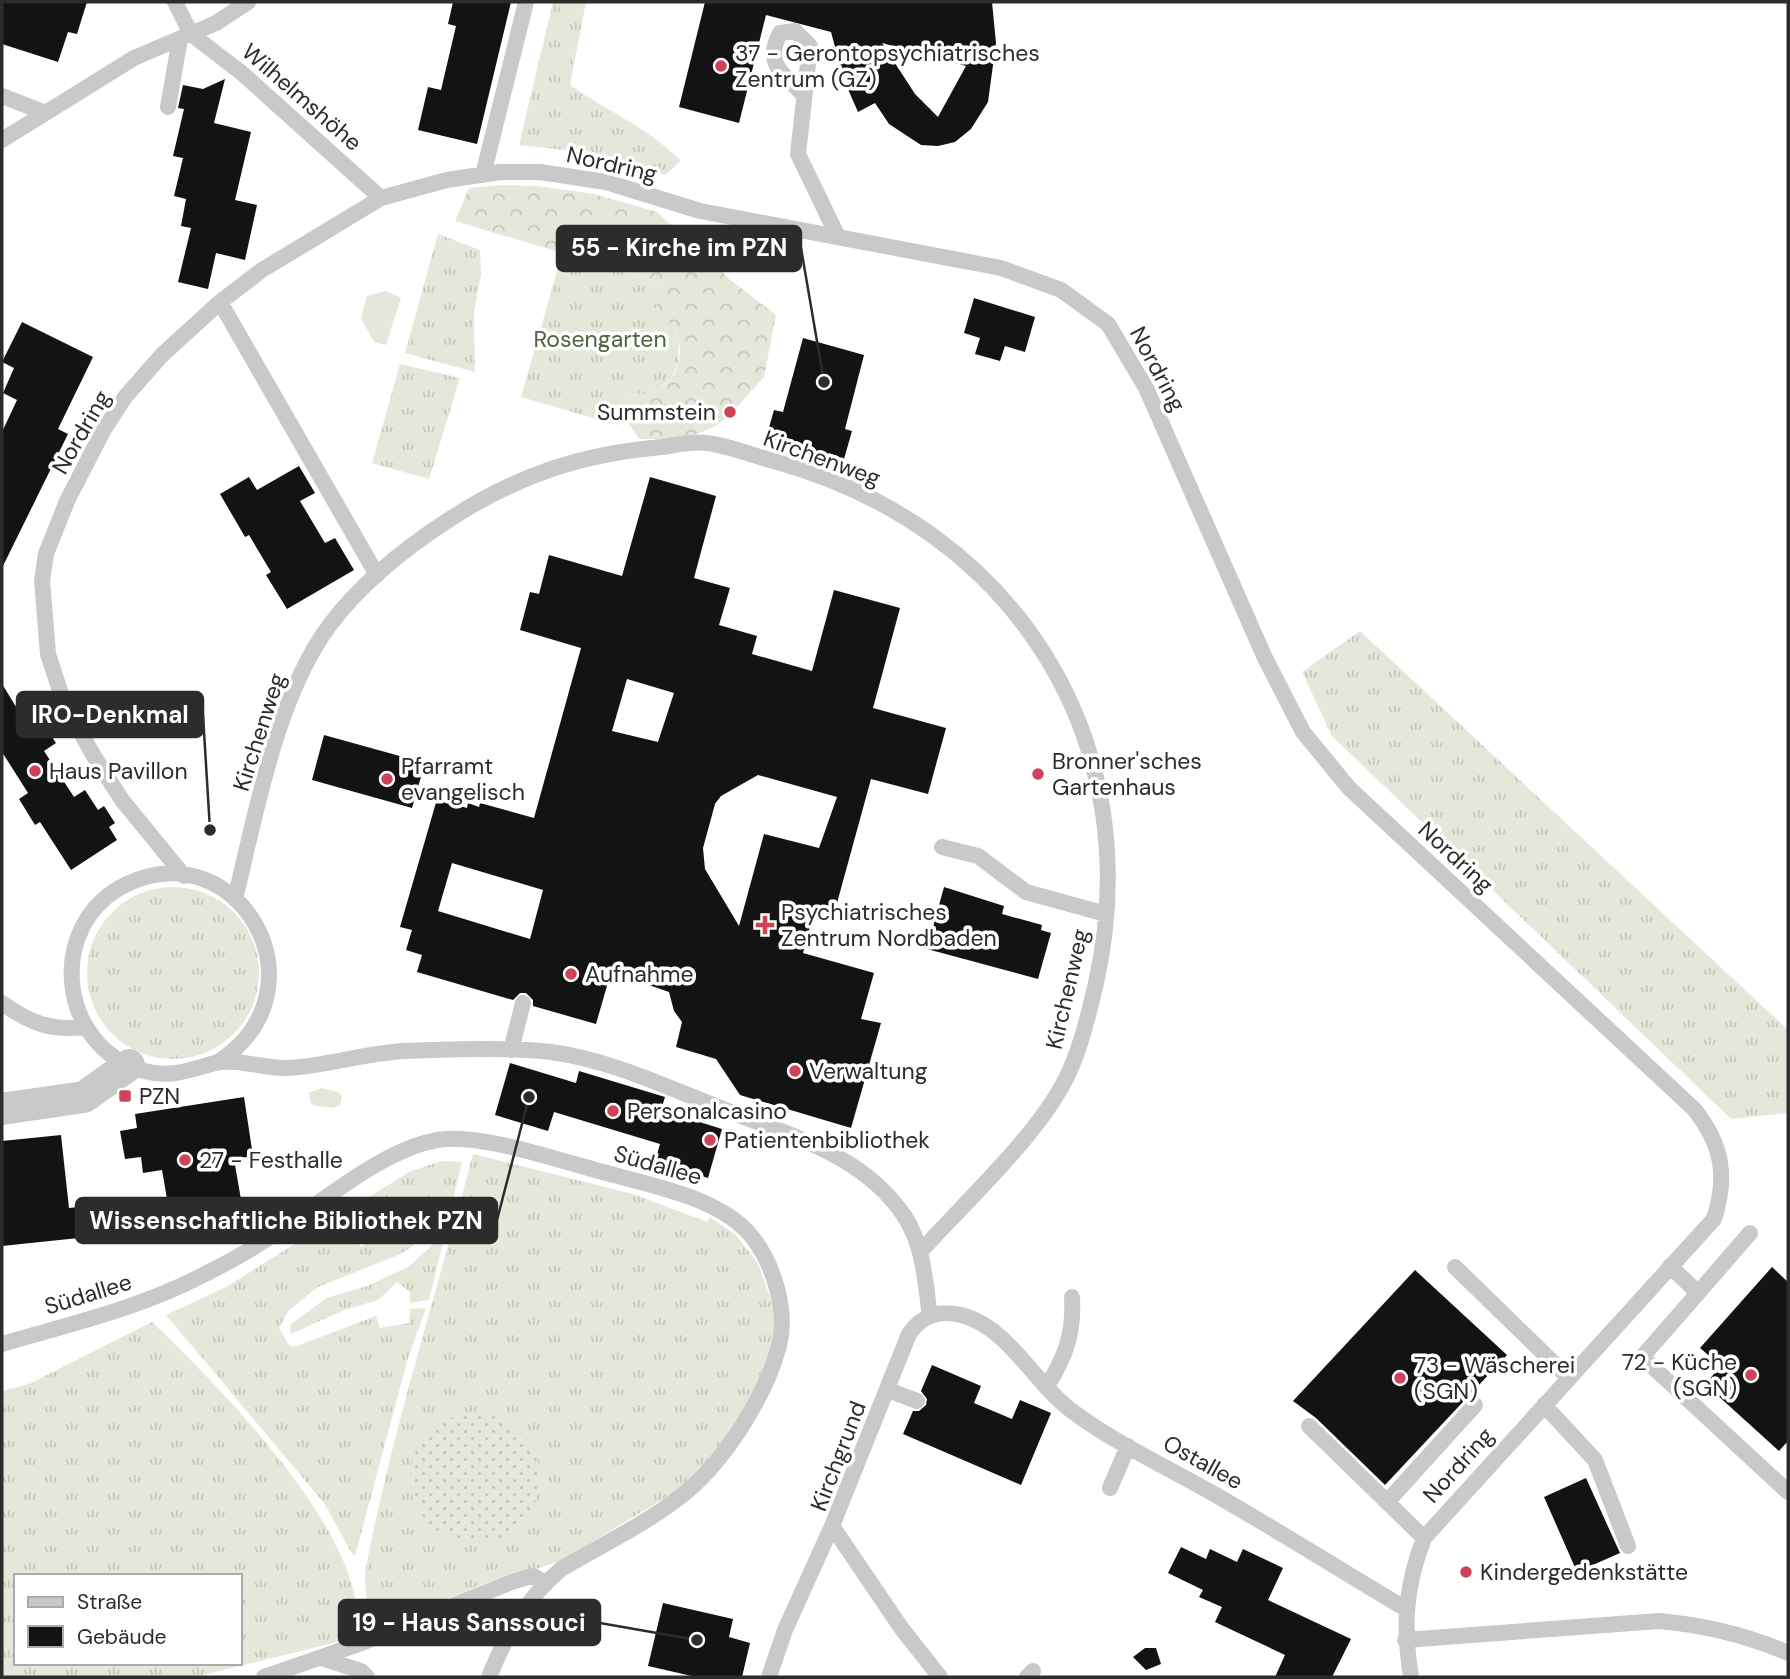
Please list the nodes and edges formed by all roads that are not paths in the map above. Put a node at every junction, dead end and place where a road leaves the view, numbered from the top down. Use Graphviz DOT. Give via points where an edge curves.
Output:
graph roads {
  1 [pos="175,2"];
  2 [pos="248,2"];
  3 [pos="526,2"];
  4 [pos="186,36"];
  5 [pos="803,94"];
  6 [pos="2,96"];
  7 [pos="168,107"];
  8 [pos="43,112"];
  9 [pos="2,140"];
  10 [pos="483,175"];
  11 [pos="381,198"];
  12 [pos="838,237"];
  13 [pos="220,302"];
  14 [pos="376,575"];
  15 [pos="942,847"];
  16 [pos="184,876"];
  17 [pos="235,899"];
  18 [pos="1106,914"];
  19 [pos="2,1003"];
  20 [pos="523,1003"];
  21 [pos="85,1027"];
  22 [pos="511,1050"];
  23 [pos="218,1062"];
  24 [pos="128,1065"];
  25 [pos="2,1110"];
  26 [pos="1750,1233"];
  27 [pos="921,1251"];
  28 [pos="1671,1266"];
  29 [pos="1455,1267"];
  30 [pos="1698,1293"];
  31 [pos="1072,1297"];
  32 [pos="930,1316"];
  33 [pos="2,1344"];
  34 [pos="1569,1377"];
  35 [pos="1047,1386"];
  36 [pos="888,1390"];
  37 [pos="917,1401"];
  38 [pos="1475,1405"];
  39 [pos="1544,1405"];
  40 [pos="1309,1426"];
  41 [pos="1128,1446"];
  42 [pos="1110,1488"];
  43 [pos="1788,1492"];
  44 [pos="1387,1502"];
  45 [pos="832,1527"];
  46 [pos="1423,1538"];
  47 [pos="1628,1546"];
  48 [pos="545,1583"];
  49 [pos="1406,1609"];
  50 [pos="1405,1640"];
  51 [pos="1788,1653"];
  52 [pos="321,1658"];
  53 [pos="264,1677"];
  54 [pos="367,1677"];
  55 [pos="489,1677"];
  56 [pos="769,1677"];
  57 [pos="940,1677"];
  58 [pos="1411,1677"];
  1 -- 4 [label="lane, Wilhelmshöhe"];
  2 -- 4 [label="lane"];
  3 -- 10 [label="lane"];
  4 -- 7 [label="lane"];
  4 -- 8 [label="lane" via="134,58"];
  4 -- 11 [label="lane, Wilhelmshöhe" via="243,74"];
  5 -- 12 [label="lane" via="798,154"];
  6 -- 8 [label="lane"];
  8 -- 9 [label="lane"];
  10 -- 11 [label="lane, Nordring"];
  10 -- 12 [label="lane, Nordring" via="540,172 606,183 699,211"];
  11 -- 13 [label="lane, Nordring" via="262,270"];
  12 -- 28 [label="lane, Nordring" via="1001,268 1061,290 1108,324 1146,388 1265,658 1303,732 1349,788 1694,1109 1709,1128 1723,1171 1722,1194 1714,1219"];
  13 -- 14 [label="lane"];
  13 -- 16 [label="lane, Nordring" via="162,355 103,431 63,511 46,554 42,581 48,654 63,700 122,800"];
  14 -- 17 [label="lane, Kirchenweg" via="329,626 286,708"];
  14 -- 18 [label="lane, Kirchenweg" via="413,542 478,501 548,467 623,450 706,443 842,484 920,525 970,565 1018,616 1049,660 1088,752 1101,800 1109,850"];
  15 -- 18 [label="lane" via="978,856 1026,892"];
  16 -- 17 [label="lane" via="211,884"];
  16 -- 21 [label="lane" via="157,875 125,885 88,917 75,944 70,976 75,1006"];
  17 -- 23 [label="lane" via="258,927 270,983 254,1030"];
  18 -- 27 [label="lane, Kirchenweg" via="1088,1015 1070,1071 1039,1121"];
  19 -- 21 [label="lane" via="43,1027"];
  20 -- 22 [label="lane"];
  21 -- 24 [label="lane" via="103,1048"];
  22 -- 23 [label="lane" via="405,1051 295,1068"];
  22 -- 27 [label="lane" via="555,1053 640,1076 838,1156 883,1191 904,1215"];
  23 -- 24 [label="lane" via="171,1074"];
  24 -- 25 [label="street" via="84,1097"];
  26 -- 30 [label="lane"];
  27 -- 32 [label="lane"];
  28 -- 30 [label="lane"];
  28 -- 34 [label="lane, Nordring"];
  29 -- 34 [label="lane"];
  30 -- 43 [label="lane" via="1643,1357"];
  31 -- 35 [label="lane" via="1069,1345"];
  32 -- 35 [label="lane, Ostallee" via="945,1312 967,1317 992,1332"];
  32 -- 36 [label="lane, Kirchgrund" via="909,1334"];
  33 -- 48 [label="lane, Südallee" via="137,1304 202,1276 400,1153 444,1139 474,1140 532,1153 710,1204 752,1237 772,1273 781,1310 779,1344 754,1406 719,1457 681,1497"];
  34 -- 39 [label="lane, Nordring"];
  35 -- 41 [label="lane, Ostallee" via="1070,1409"];
  36 -- 37 [label="lane"];
  36 -- 45 [label="lane, Kirchgrund"];
  38 -- 44 [label="lane"];
  39 -- 46 [label="lane, Nordring"];
  39 -- 47 [label="lane" via="1595,1460"];
  40 -- 44 [label="lane"];
  41 -- 42 [label="lane"];
  41 -- 49 [label="lane, Ostallee"];
  44 -- 46 [label="lane"];
  45 -- 56 [label="lane"];
  45 -- 57 [label="lane, Kirchgrund"];
  46 -- 49 [label="lane, Nordring" via="1410,1573"];
  48 -- 52 [label="lane" via="533,1576 514,1581"];
  48 -- 55 [label="lane, Südallee" via="512,1626"];
  49 -- 50 [label="lane"];
  50 -- 51 [label="lane" via="1659,1621 1753,1638"];
  50 -- 58 [label="lane"];
  52 -- 53 [label="lane"];
  52 -- 54 [label="lane"];
}
